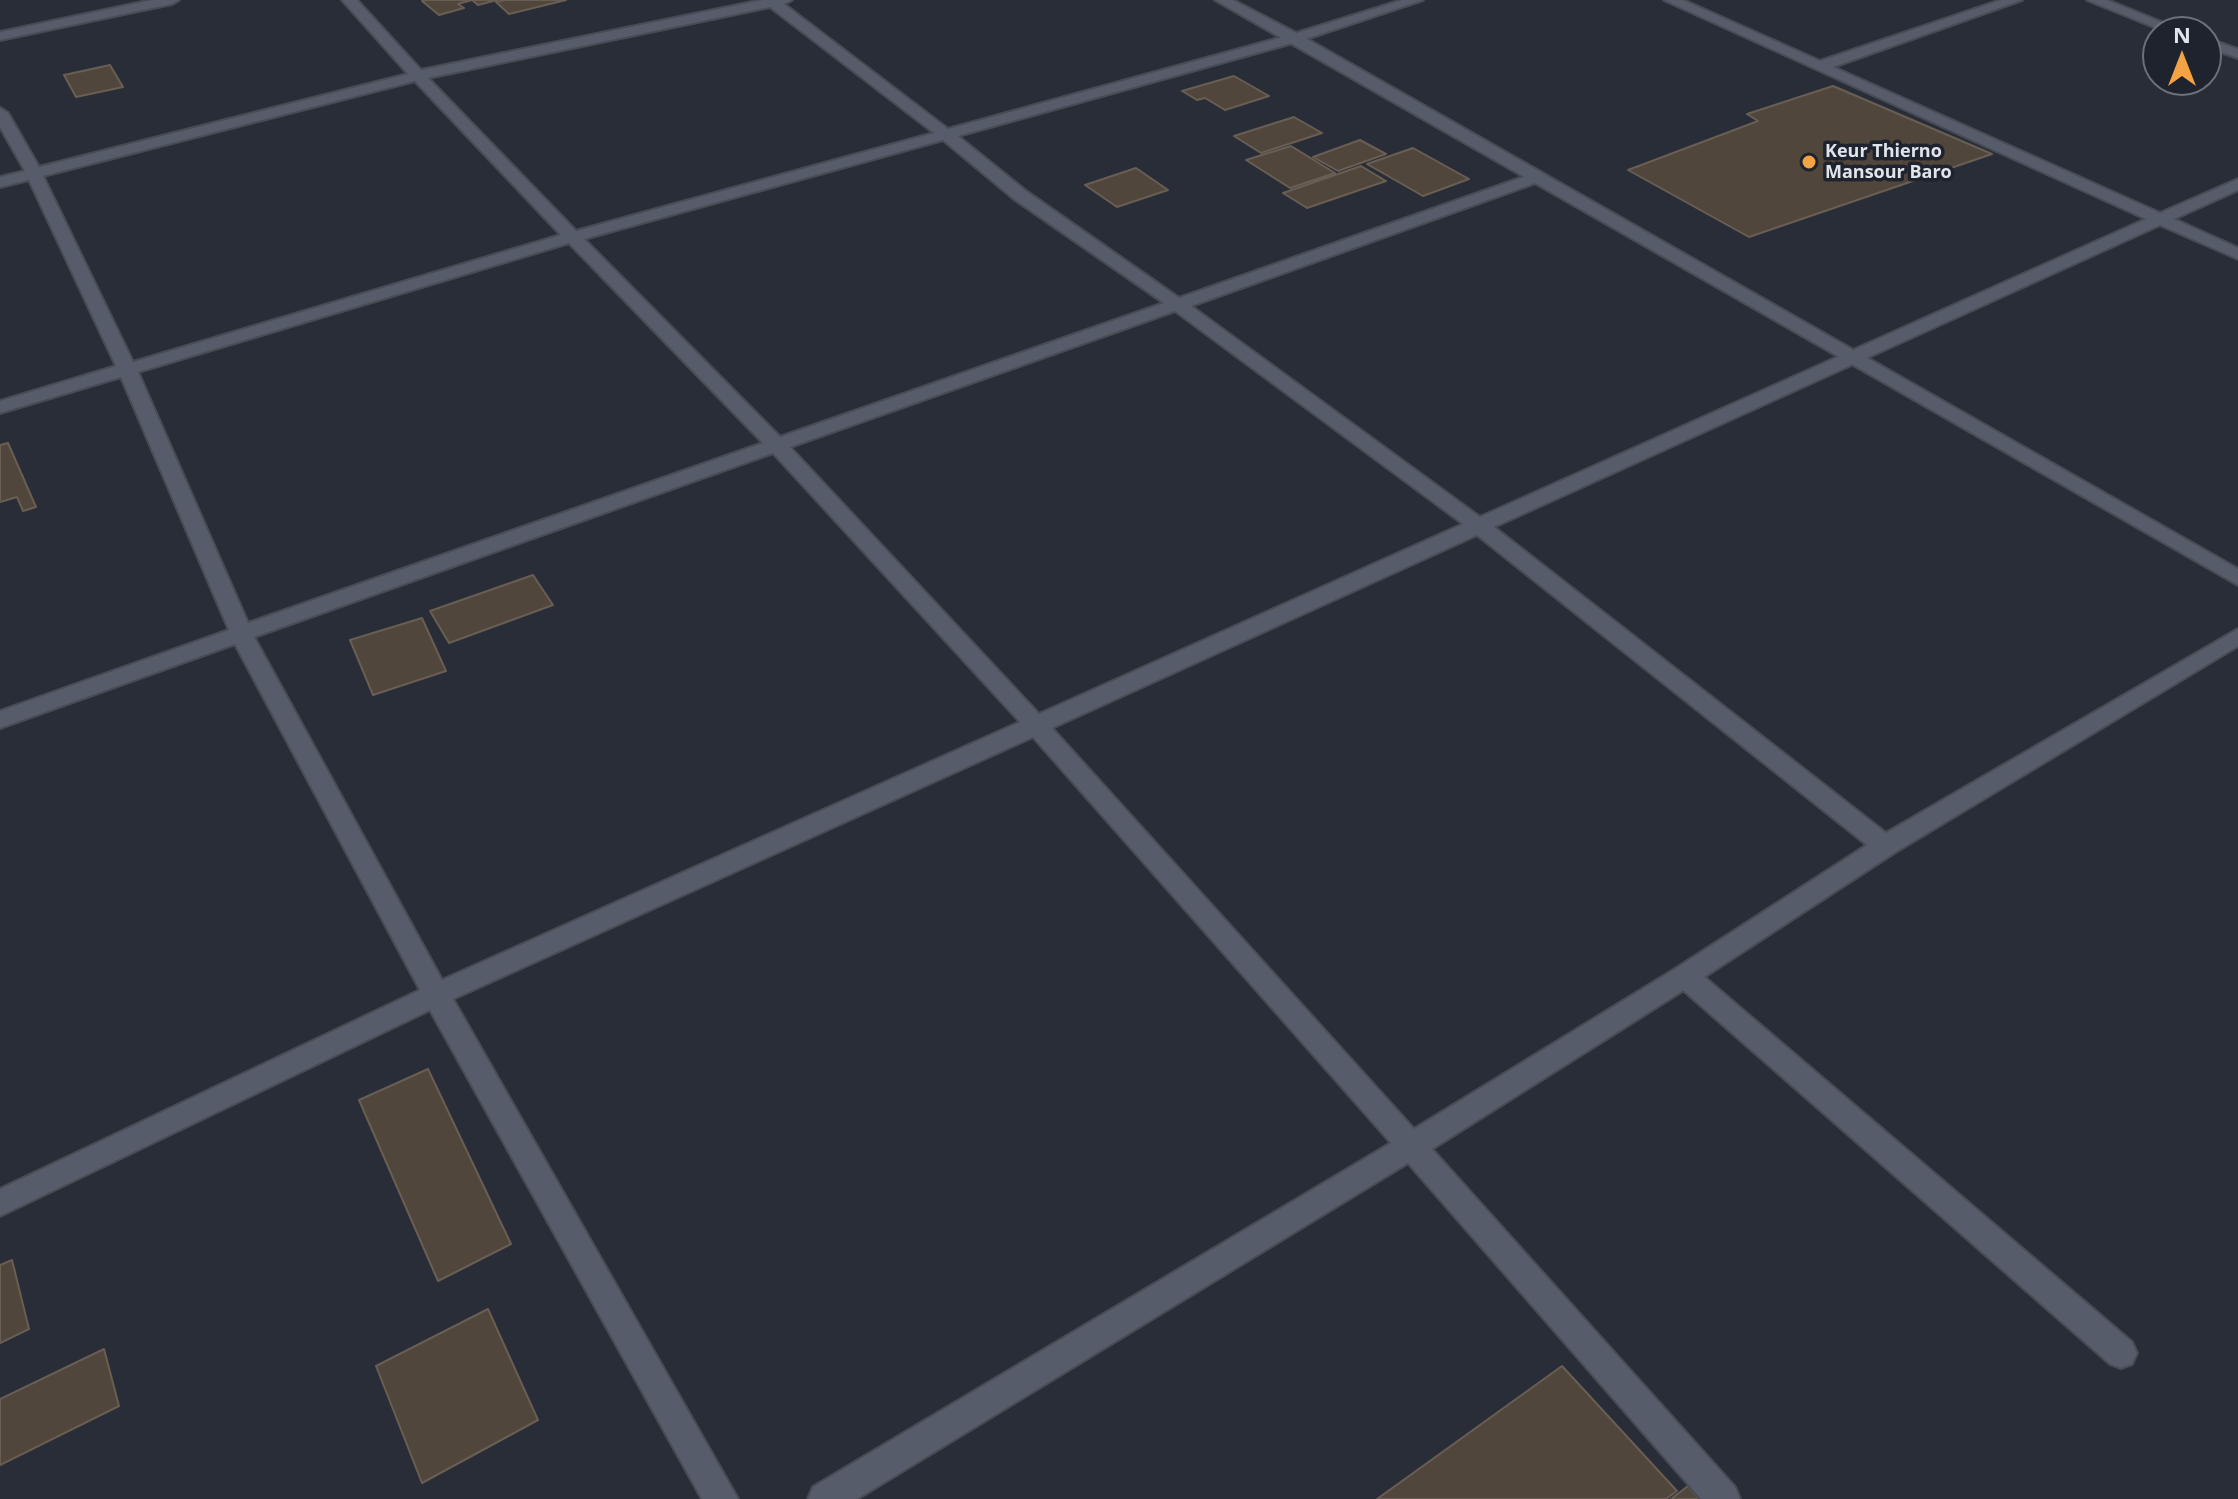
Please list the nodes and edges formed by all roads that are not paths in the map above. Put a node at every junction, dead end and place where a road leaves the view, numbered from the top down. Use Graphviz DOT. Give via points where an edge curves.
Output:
graph roads {
  1 [pos="172,0"];
  2 [pos="349,0"];
  3 [pos="1222,0"];
  4 [pos="1416,0"];
  5 [pos="1671,0"];
  6 [pos="2015,0"];
  7 [pos="2094,0"];
  8 [pos="776,1"];
  9 [pos="2142,18"];
  10 [pos="0,36"];
  11 [pos="1295,38"];
  12 [pos="1821,66"];
  13 [pos="416,76"];
  14 [pos="0,113"];
  15 [pos="946,136"];
  16 [pos="34,173"];
  17 [pos="1535,178"];
  18 [pos="0,182"];
  19 [pos="2238,184"];
  20 [pos="2160,219"];
  21 [pos="572,237"];
  22 [pos="2238,254"];
  23 [pos="1178,305"];
  24 [pos="1851,358"];
  25 [pos="127,369"];
  26 [pos="0,407"];
  27 [pos="776,443"];
  28 [pos="1479,526"];
  29 [pos="2238,578"];
  30 [pos="241,633"];
  31 [pos="2238,636"];
  32 [pos="0,720"];
  33 [pos="1039,726"];
  34 [pos="1885,846"];
  35 [pos="1685,976"];
  36 [pos="436,995"];
  37 [pos="1410,1147"];
  38 [pos="0,1203"];
  39 [pos="2121,1353"];
  40 [pos="721,1499"];
  41 [pos="825,1499"];
  42 [pos="1723,1499"];
  1 -- 10 [label="street"];
  2 -- 13 [label="street"];
  3 -- 11 [label="street"];
  4 -- 11 [label="street"];
  5 -- 12 [label="street"];
  6 -- 12 [label="street"];
  7 -- 9 [label="street"];
  8 -- 13 [label="street"];
  8 -- 15 [label="street"];
  11 -- 15 [label="street"];
  11 -- 17 [label="street"];
  12 -- 20 [label="street"];
  13 -- 16 [label="street"];
  13 -- 21 [label="street"];
  14 -- 16 [label="street"];
  15 -- 21 [label="street"];
  15 -- 23 [label="street" via="1020,195"];
  16 -- 18 [label="street"];
  16 -- 25 [label="street"];
  17 -- 23 [label="street"];
  17 -- 24 [label="street"];
  19 -- 20 [label="street"];
  20 -- 22 [label="street"];
  20 -- 24 [label="street"];
  21 -- 25 [label="street"];
  21 -- 27 [label="street"];
  23 -- 27 [label="street"];
  23 -- 28 [label="street"];
  24 -- 28 [label="street"];
  24 -- 29 [label="street"];
  25 -- 26 [label="street"];
  25 -- 30 [label="street"];
  27 -- 30 [label="street"];
  27 -- 33 [label="street"];
  28 -- 33 [label="street"];
  28 -- 34 [label="street"];
  30 -- 32 [label="street"];
  30 -- 36 [label="street"];
  31 -- 34 [label="street"];
  33 -- 36 [label="street"];
  33 -- 37 [label="street"];
  34 -- 35 [label="street"];
  35 -- 37 [label="street"];
  35 -- 39 [label="street"];
  36 -- 38 [label="street"];
  36 -- 40 [label="street"];
  37 -- 41 [label="street"];
  37 -- 42 [label="street"];
}
